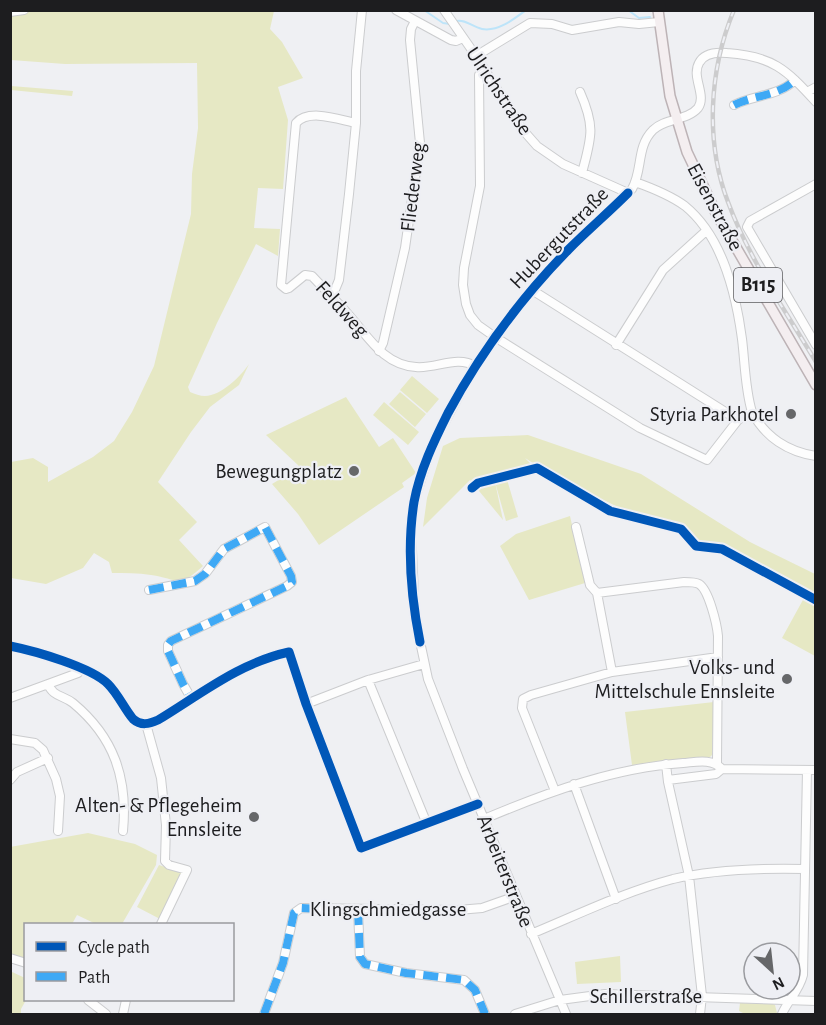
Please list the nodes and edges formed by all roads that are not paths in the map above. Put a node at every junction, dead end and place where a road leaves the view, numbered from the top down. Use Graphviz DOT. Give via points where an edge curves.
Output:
graph roads {
  1 [pos="24,10"];
  2 [pos="362,10"];
  3 [pos="396,10"];
  4 [pos="658,10"];
  5 [pos="10,12"];
  6 [pos="447,14"];
  7 [pos="415,21"];
  8 [pos="659,22"];
  9 [pos="464,38"];
  10 [pos="476,57"];
  11 [pos="483,67"];
  12 [pos="795,80"];
  13 [pos="816,87"];
  14 [pos="580,92"];
  15 [pos="807,92"];
  16 [pos="816,102"];
  17 [pos="734,105"];
  18 [pos="676,119"];
  19 [pos="356,123"];
  20 [pos="582,173"];
  21 [pos="635,182"];
  22 [pos="816,184"];
  23 [pos="628,193"];
  24 [pos="706,231"];
  25 [pos="532,290"];
  26 [pos="332,297"];
  27 [pos="495,337"];
  28 [pos="616,345"];
  29 [pos="816,345"];
  30 [pos="379,351"];
  31 [pos="475,366"];
  32 [pos="816,385"];
  33 [pos="752,412"];
  34 [pos="738,420"];
  35 [pos="816,456"];
  36 [pos="576,527"];
  37 [pos="149,590"];
  38 [pos="597,593"];
  39 [pos="10,646"];
  40 [pos="718,657"];
  41 [pos="424,664"];
  42 [pos="82,669"];
  43 [pos="612,672"];
  44 [pos="368,680"];
  45 [pos="48,684"];
  46 [pos="10,698"];
  47 [pos="191,698"];
  48 [pos="306,704"];
  49 [pos="146,724"];
  50 [pos="10,739"];
  51 [pos="48,758"];
  52 [pos="666,764"];
  53 [pos="719,766"];
  54 [pos="811,770"];
  55 [pos="10,780"];
  56 [pos="668,780"];
  57 [pos="574,784"];
  58 [pos="555,791"];
  59 [pos="478,804"];
  60 [pos="484,819"];
  61 [pos="427,824"];
  62 [pos="58,831"];
  63 [pos="123,831"];
  64 [pos="805,869"];
  65 [pos="689,876"];
  66 [pos="516,896"];
  67 [pos="616,899"];
  68 [pos="358,909"];
  69 [pos="162,923"];
  70 [pos="531,934"];
  71 [pos="802,978"];
  72 [pos="702,996"];
  73 [pos="742,997"];
  74 [pos="560,1000"];
  75 [pos="90,1001"];
  76 [pos="106,1014"];
  77 [pos="264,1014"];
  78 [pos="485,1014"];
  79 [pos="515,1014"];
  80 [pos="566,1014"];
  81 [pos="700,1014"];
  1 -- 5 [label="street"];
  2 -- 19 [label="street"];
  3 -- 7 [label="street"];
  4 -- 8 [label="main road, Eisenstraße / B115"];
  6 -- 9 [label="street, Ulrichstraße"];
  7 -- 9 [label="street" via="454,41"];
  7 -- 30 [label="street, Fliederweg" via="410,40 420,143 403,260"];
  8 -- 10 [label="street" via="619,22 572,30 530,23"];
  8 -- 18 [label="main road, Eisenstraße / B115"];
  9 -- 10 [label="street, Ulrichstraße"];
  10 -- 11 [label="street, Ulrichstraße"];
  11 -- 20 [label="street, Ulrichstraße" via="529,137 554,159"];
  11 -- 27 [label="street" via="479,75 480,186 464,285 470,315"];
  12 -- 15 [label="street"];
  12 -- 17 [label="street" via="776,92"];
  12 -- 18 [label="street" via="775,64 758,57 711,54 700,61 697,69 699,106"];
  13 -- 15 [label="street"];
  14 -- 20 [label="street" via="592,133"];
  15 -- 16 [label="street"];
  18 -- 21 [label="street" via="654,129 646,139"];
  18 -- 32 [label="main road, Eisenstraße / B115" via="709,201"];
  19 -- 26 [label="street" via="341,267"];
  19 -- 26 [label="street, Feldweg" via="314,116 303,117 296,123 280,282 286,289 310,275"];
  20 -- 23 [label="street, Ulrichstraße"];
  21 -- 23 [label="street, Hubergutstraße"];
  21 -- 24 [label="street, Eisenstraße" via="683,205"];
  22 -- 29 [label="street" via="747,227"];
  23 -- 25 [label="street, Hubergutstraße"];
  24 -- 28 [label="street" via="663,270"];
  24 -- 33 [label="street, Eisenstraße" via="734,290"];
  25 -- 27 [label="street, Hubergutstraße"];
  25 -- 28 [label="street"];
  26 -- 30 [label="street, Feldweg"];
  27 -- 31 [label="street, Hubergutstraße"];
  27 -- 34 [label="street" via="640,428 707,460"];
  28 -- 34 [label="street"];
  30 -- 31 [label="street, Feldweg" via="412,367 465,361"];
  31 -- 41 [label="street, Arbeiterstraße" via="431,448 415,499 411,542 416,623"];
  33 -- 34 [label="street"];
  33 -- 35 [label="street" via="775,439 798,453"];
  36 -- 38 [label="street" via="590,585"];
  37 -- 47 [label="street" via="195,581 224,549 265,526 291,576 292,582 286,586 171,641 168,651"];
  38 -- 40 [label="street" via="697,583 704,589 715,621"];
  38 -- 43 [label="street"];
  39 -- 42 [label="street"];
  40 -- 43 [label="street"];
  40 -- 53 [label="street"];
  41 -- 44 [label="street"];
  41 -- 59 [label="street, Arbeiterstraße"];
  42 -- 45 [label="street"];
  42 -- 49 [label="street" via="114,691 136,722"];
  43 -- 58 [label="street" via="523,699 522,708"];
  44 -- 48 [label="street"];
  44 -- 61 [label="street"];
  45 -- 46 [label="street"];
  45 -- 63 [label="street" via="52,693 72,703 110,746 123,784"];
  47 -- 48 [label="street" via="241,669 289,652"];
  47 -- 49 [label="street"];
  48 -- 61 [label="street" via="361,848"];
  49 -- 69 [label="street" via="162,787 165,861 188,870"];
  50 -- 51 [label="street" via="38,744"];
  51 -- 55 [label="street" via="17,772"];
  51 -- 62 [label="street" via="60,796"];
  52 -- 53 [label="street" via="700,761"];
  52 -- 56 [label="street"];
  52 -- 57 [label="street"];
  53 -- 54 [label="street"];
  53 -- 56 [label="street" via="716,774"];
  54 -- 64 [label="street"];
  56 -- 65 [label="street"];
  57 -- 58 [label="street"];
  57 -- 67 [label="street"];
  58 -- 60 [label="street"];
  59 -- 60 [label="street, Arbeiterstraße"];
  59 -- 61 [label="street"];
  60 -- 66 [label="street, Arbeiterstraße"];
  64 -- 65 [label="street" via="751,868"];
  64 -- 71 [label="street"];
  65 -- 67 [label="street"];
  65 -- 72 [label="street"];
  66 -- 68 [label="street, Klingschmiedgasse" via="473,909"];
  66 -- 70 [label="street, Arbeiterstraße"];
  67 -- 70 [label="street"];
  68 -- 77 [label="street, Klingschmiedgasse" via="301,908 294,913 278,978"];
  68 -- 78 [label="street" via="360,957 365,964 464,980 475,990"];
  70 -- 74 [label="street, Arbeiterstraße"];
  72 -- 73 [label="street, Schillerstraße"];
  72 -- 74 [label="street, Schillerstraße" via="624,993"];
  72 -- 81 [label="street"];
  74 -- 79 [label="street, Schillerstraße"];
  74 -- 80 [label="street, Arbeiterstraße"];
  75 -- 76 [label="street"];
}
